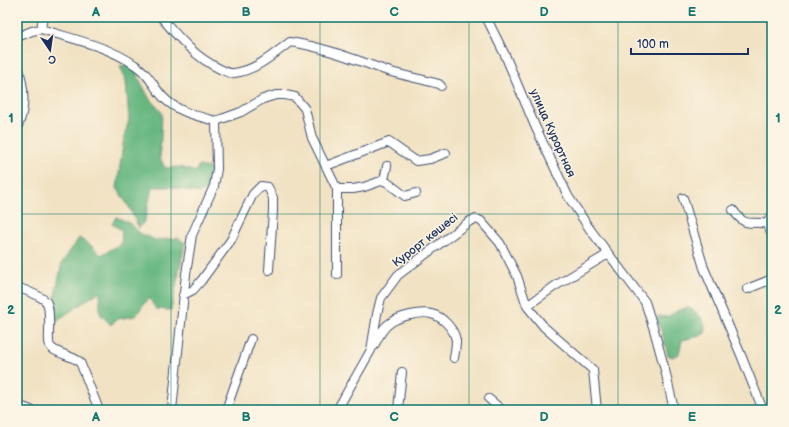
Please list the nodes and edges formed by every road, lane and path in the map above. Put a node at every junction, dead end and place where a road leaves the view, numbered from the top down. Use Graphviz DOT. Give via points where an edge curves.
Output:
graph roads {
  1 [pos="43,17"];
  2 [pos="161,17"];
  3 [pos="486,17"];
  4 [pos="41,29"];
  5 [pos="17,37"];
  6 [pos="17,63"];
  7 [pos="441,86"];
  8 [pos="216,121"];
  9 [pos="17,128"];
  10 [pos="446,153"];
  11 [pos="326,166"];
  12 [pos="387,166"];
  13 [pos="384,180"];
  14 [pos="337,189"];
  15 [pos="416,194"];
  16 [pos="683,198"];
  17 [pos="733,210"];
  18 [pos="770,220"];
  19 [pos="772,234"];
  20 [pos="608,254"];
  21 [pos="268,270"];
  22 [pos="337,275"];
  23 [pos="772,279"];
  24 [pos="17,287"];
  25 [pos="747,289"];
  26 [pos="184,295"];
  27 [pos="527,306"];
  28 [pos="251,339"];
  29 [pos="371,350"];
  30 [pos="454,358"];
  31 [pos="402,372"];
  32 [pos="489,399"];
  33 [pos="17,405"];
  34 [pos="31,410"];
  35 [pos="99,410"];
  36 [pos="172,410"];
  37 [pos="226,410"];
  38 [pos="337,410"];
  39 [pos="398,410"];
  40 [pos="502,410"];
  41 [pos="597,410"];
  42 [pos="674,410"];
  43 [pos="763,410"];
  1 -- 4 [label="street"];
  2 -- 7 [label="street" via="200,58 229,73 259,64 290,42 345,55"];
  3 -- 20 [label="street, улица Курортная" via="568,196"];
  4 -- 5 [label="street"];
  4 -- 8 [label="street" via="119,56 146,73 164,98 182,111"];
  6 -- 9 [label="street" via="24,99"];
  8 -- 11 [label="street" via="241,112 263,99 276,95 294,97 305,109 312,138"];
  8 -- 26 [label="street" via="217,169 214,186 192,235"];
  10 -- 11 [label="street" via="416,161 389,142"];
  11 -- 14 [label="street"];
  12 -- 13 [label="street"];
  13 -- 14 [label="street" via="364,187"];
  13 -- 15 [label="street" via="405,196"];
  14 -- 22 [label="street"];
  16 -- 43 [label="street" via="704,268"];
  17 -- 18 [label="street" via="743,221 752,224"];
  18 -- 19 [label="street"];
  20 -- 27 [label="street"];
  20 -- 42 [label="street" via="645,302 660,350"];
  21 -- 26 [label="street" via="273,198 268,187 261,186 253,194 231,240 201,281"];
  23 -- 25 [label="street"];
  24 -- 35 [label="street" via="46,302 50,346 53,350 80,362"];
  26 -- 36 [label="street"];
  27 -- 29 [label="street, Курорт көшесі" via="517,276 500,243 482,221 476,219 398,275 381,298"];
  27 -- 41 [label="street, Курорт көшесі" via="544,327 592,370"];
  28 -- 37 [label="street"];
  29 -- 30 [label="street" via="390,323 405,317 432,314 452,329 456,339"];
  29 -- 38 [label="street, Курорт көшесі"];
  31 -- 39 [label="street"];
  32 -- 40 [label="street"];
  33 -- 34 [label="street"];
}
